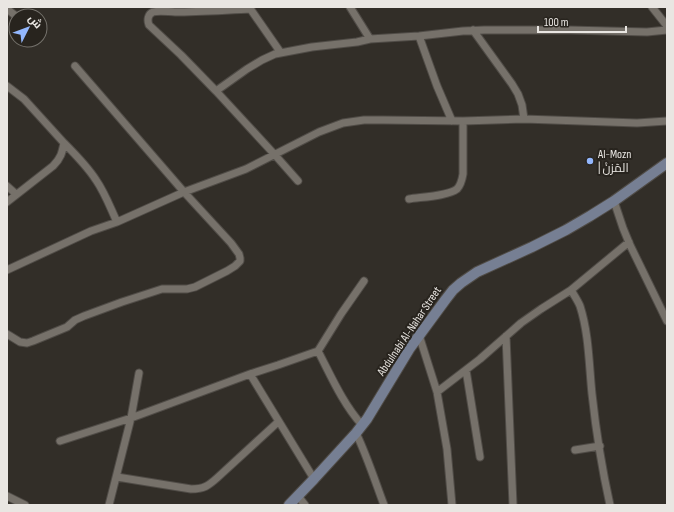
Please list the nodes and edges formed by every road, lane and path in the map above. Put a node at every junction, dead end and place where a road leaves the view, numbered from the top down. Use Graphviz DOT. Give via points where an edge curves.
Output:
graph roads {
  1 [pos="350,7"];
  2 [pos="652,7"];
  3 [pos="250,8"];
  4 [pos="667,26"];
  5 [pos="473,30"];
  6 [pos="667,30"];
  7 [pos="419,36"];
  8 [pos="370,39"];
  9 [pos="281,53"];
  10 [pos="75,66"];
  11 [pos="7,86"];
  12 [pos="216,91"];
  13 [pos="524,119"];
  14 [pos="452,121"];
  15 [pos="463,121"];
  16 [pos="637,122"];
  17 [pos="667,122"];
  18 [pos="667,126"];
  19 [pos="64,142"];
  20 [pos="275,155"];
  21 [pos="667,163"];
  22 [pos="298,181"];
  23 [pos="7,186"];
  24 [pos="184,192"];
  25 [pos="16,194"];
  26 [pos="409,199"];
  27 [pos="614,201"];
  28 [pos="7,202"];
  29 [pos="117,222"];
  30 [pos="629,242"];
  31 [pos="7,270"];
  32 [pos="364,281"];
  33 [pos="571,290"];
  34 [pos="667,321"];
  35 [pos="7,334"];
  36 [pos="420,335"];
  37 [pos="506,336"];
  38 [pos="318,351"];
  39 [pos="466,370"];
  40 [pos="140,373"];
  41 [pos="250,374"];
  42 [pos="437,392"];
  43 [pos="131,418"];
  44 [pos="278,422"];
  45 [pos="359,429"];
  46 [pos="60,441"];
  47 [pos="600,446"];
  48 [pos="575,450"];
  49 [pos="480,457"];
  50 [pos="116,477"];
  51 [pos="314,479"];
  52 [pos="7,496"];
  53 [pos="298,496"];
  54 [pos="25,505"];
  55 [pos="109,505"];
  56 [pos="289,505"];
  57 [pos="305,505"];
  58 [pos="384,505"];
  59 [pos="452,505"];
  60 [pos="513,505"];
  61 [pos="610,505"];
  1 -- 8 [label="street"];
  2 -- 4 [label="street"];
  3 -- 9 [label="street"];
  3 -- 12 [label="street" via="155,11 148,18 149,25"];
  5 -- 6 [label="street"];
  5 -- 7 [label="street"];
  5 -- 13 [label="street" via="518,94"];
  7 -- 8 [label="street"];
  7 -- 14 [label="street"];
  8 -- 9 [label="street"];
  9 -- 12 [label="street" via="255,64"];
  10 -- 24 [label="street"];
  11 -- 19 [label="street" via="24,99"];
  12 -- 20 [label="street"];
  13 -- 15 [label="street"];
  13 -- 16 [label="street"];
  14 -- 15 [label="street"];
  14 -- 20 [label="street" via="364,120 344,123 319,132"];
  15 -- 26 [label="street" via="463,174 460,186 445,193"];
  16 -- 17 [label="street"];
  16 -- 18 [label="street"];
  19 -- 25 [label="street" via="58,161"];
  19 -- 29 [label="street" via="95,178"];
  20 -- 22 [label="street"];
  20 -- 24 [label="street" via="246,169"];
  21 -- 27 [label="street, Abdulnabi Al-Nahar Street"];
  23 -- 25 [label="street"];
  24 -- 29 [label="street"];
  24 -- 35 [label="street" via="236,249 240,261 235,266 195,287 162,288 88,314 66,327 27,343"];
  25 -- 28 [label="street"];
  27 -- 30 [label="street"];
  27 -- 36 [label="street, Abdulnabi Al-Nahar Street" via="566,230 467,278 453,290"];
  29 -- 31 [label="street" via="91,231"];
  30 -- 33 [label="street"];
  30 -- 34 [label="street"];
  32 -- 38 [label="street"];
  33 -- 37 [label="street"];
  33 -- 47 [label="street" via="580,305 584,322"];
  36 -- 42 [label="street"];
  36 -- 45 [label="street, Abdulnabi Al-Nahar Street"];
  37 -- 39 [label="street"];
  37 -- 60 [label="street"];
  38 -- 41 [label="street"];
  38 -- 45 [label="street" via="356,418"];
  39 -- 42 [label="street"];
  39 -- 49 [label="street"];
  40 -- 43 [label="street"];
  41 -- 43 [label="street"];
  41 -- 44 [label="street"];
  42 -- 59 [label="street" via="447,449"];
  43 -- 46 [label="street"];
  43 -- 50 [label="street"];
  44 -- 50 [label="street" via="217,478 202,488 191,489"];
  44 -- 51 [label="street"];
  45 -- 51 [label="street, Abdulnabi Al-Nahar Street"];
  45 -- 58 [label="street" via="370,469"];
  47 -- 48 [label="street"];
  47 -- 61 [label="street"];
  50 -- 55 [label="street"];
  51 -- 53 [label="street, Abdulnabi Al-Nahar Street"];
  52 -- 54 [label="street"];
  53 -- 56 [label="street, Abdulnabi Al-Nahar Street"];
  53 -- 57 [label="street"];
}
